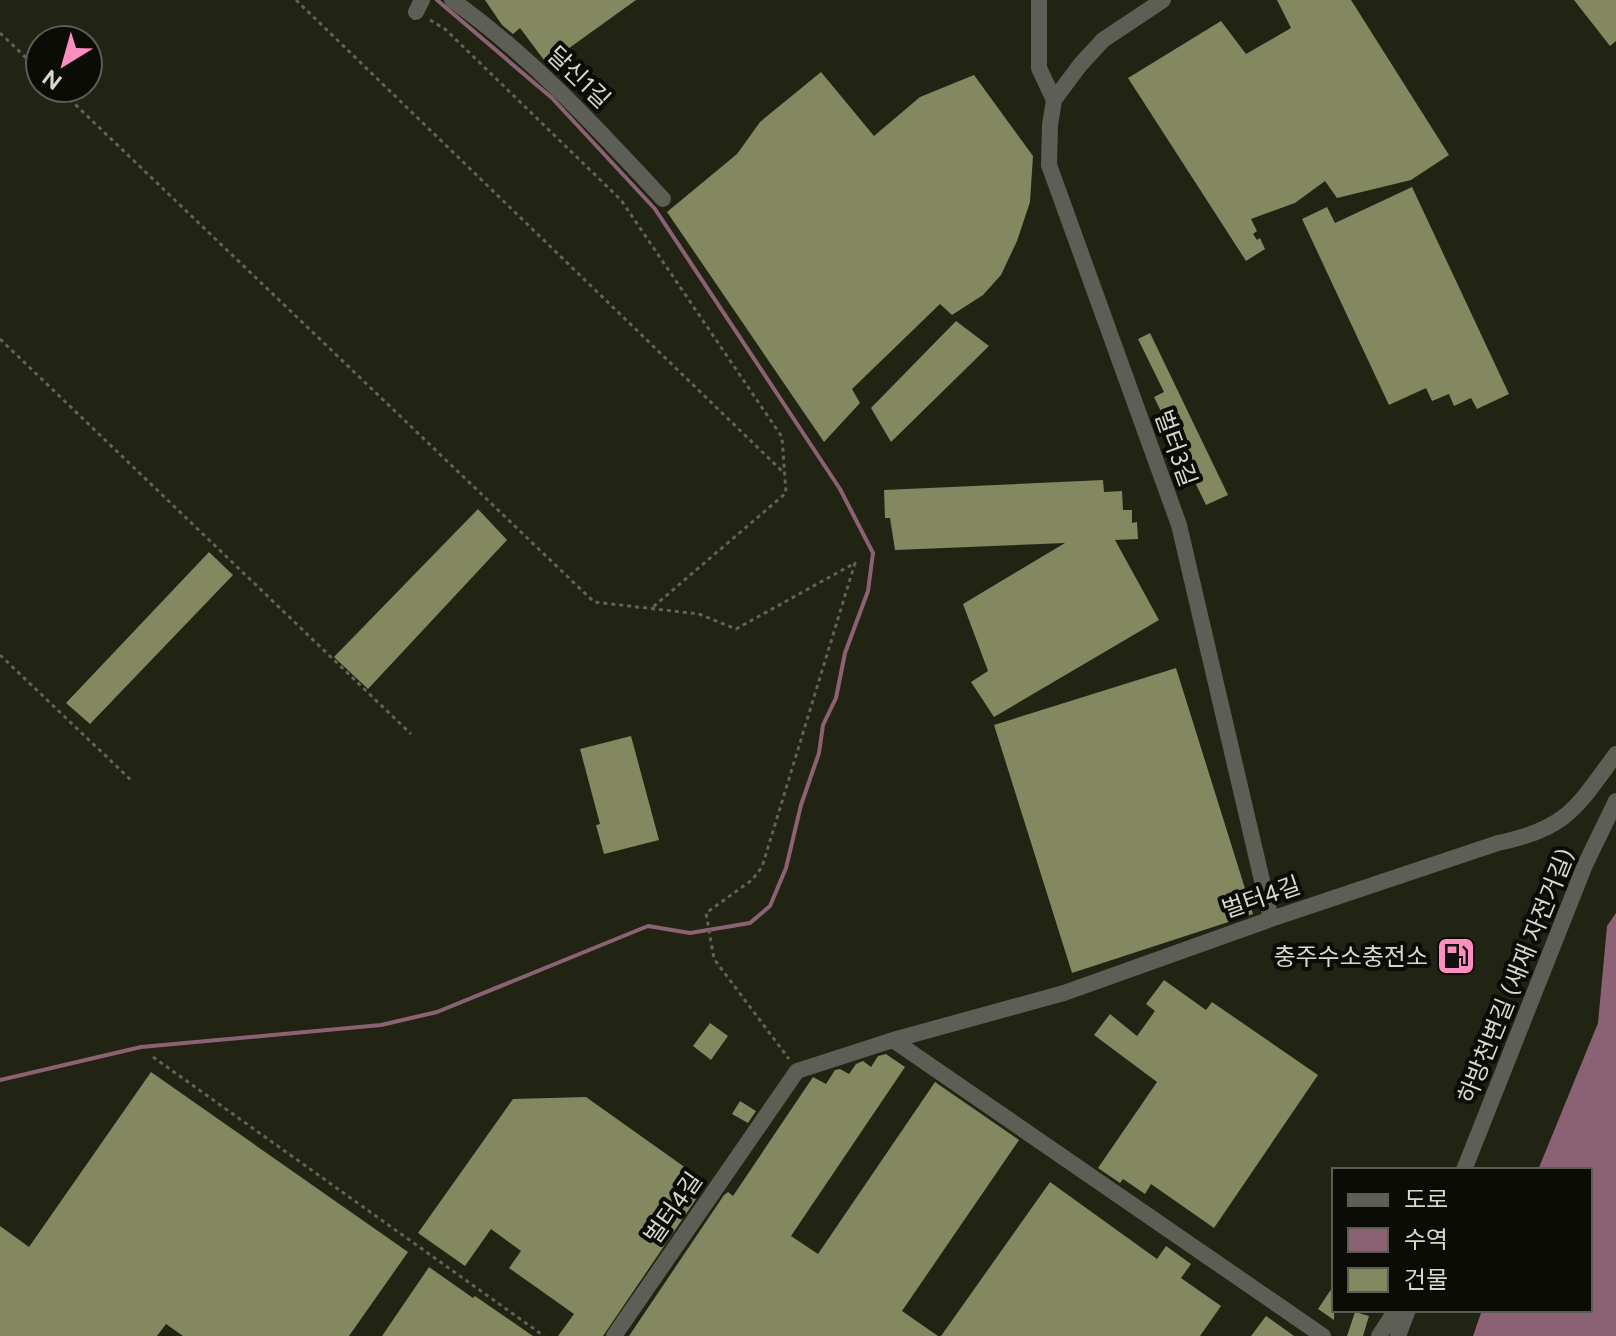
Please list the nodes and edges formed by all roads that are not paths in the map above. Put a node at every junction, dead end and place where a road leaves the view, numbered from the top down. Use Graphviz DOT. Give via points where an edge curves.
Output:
graph roads {
  1 [pos="452,0"];
  2 [pos="1039,0"];
  3 [pos="1163,0"];
  4 [pos="1054,100"];
  5 [pos="663,199"];
  6 [pos="1616,754"];
  7 [pos="1616,801"];
  8 [pos="1271,919"];
  9 [pos="893,1040"];
  10 [pos="1465,1168"];
  11 [pos="1395,1312"];
  12 [pos="1407,1312"];
  13 [pos="614,1336"];
  14 [pos="1323,1336"];
  15 [pos="1379,1336"];
  16 [pos="1398,1336"];
  1 -- 5 [label="street, 달신1길" via="564,92"];
  2 -- 4 [label="street, 벌터3길" via="1039,68"];
  3 -- 4 [label="street" via="1103,40"];
  4 -- 8 [label="street, 벌터3길" via="1049,165 1179,525"];
  6 -- 8 [label="street, 벌터4길" via="1560,822"];
  7 -- 10 [label="street, 하방천변길 (새재 자전거길)" via="1585,865"];
  8 -- 9 [label="street, 벌터4길" via="1064,993"];
  9 -- 13 [label="street, 벌터4길" via="797,1071"];
  9 -- 14 [label="street"];
  11 -- 15 [label="street"];
  12 -- 16 [label="street"];
}
